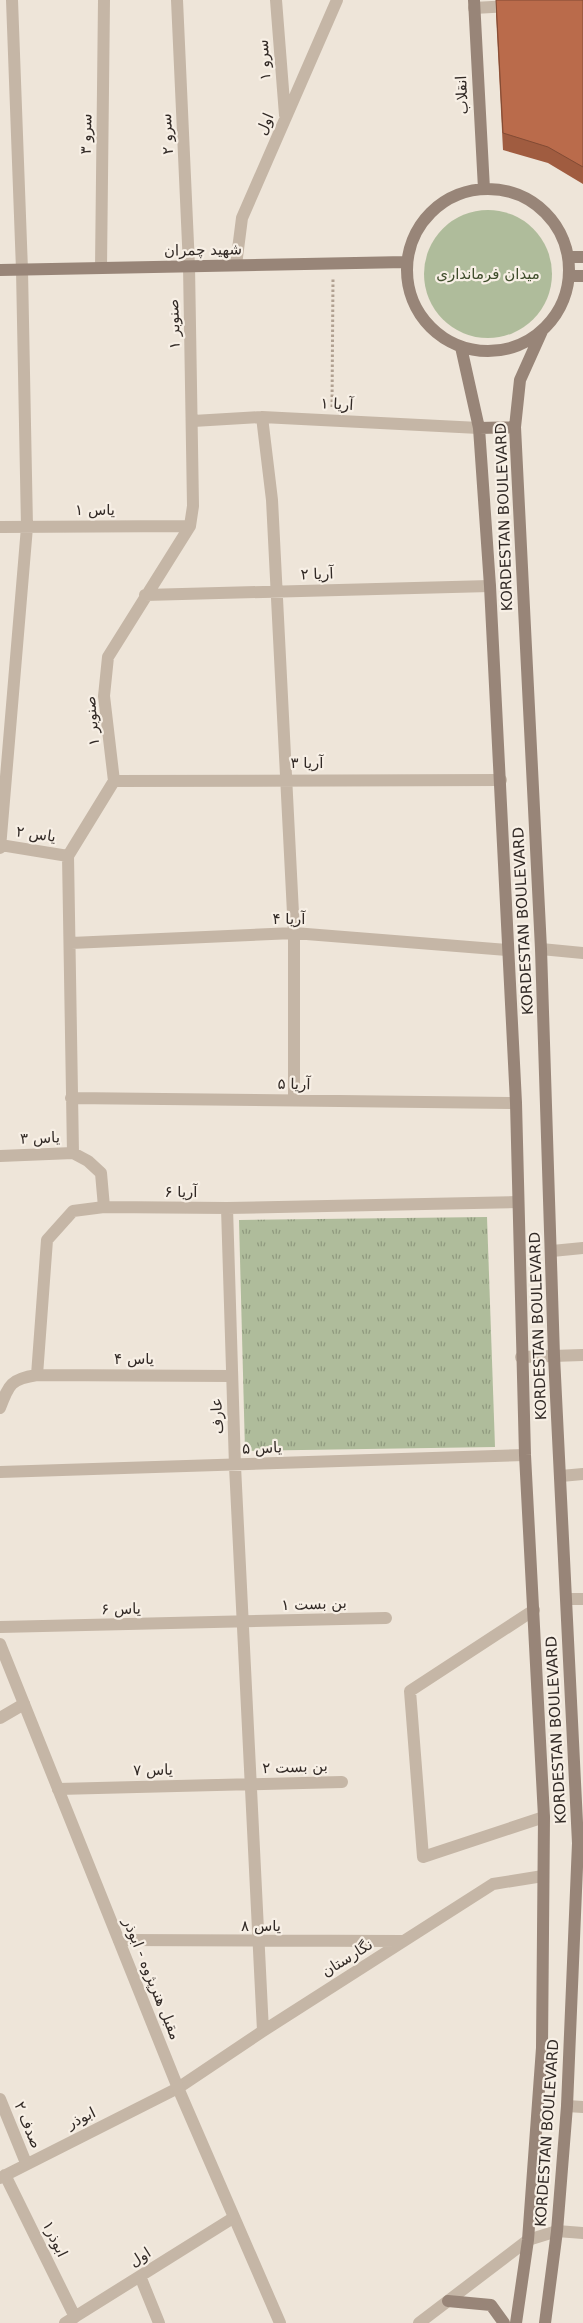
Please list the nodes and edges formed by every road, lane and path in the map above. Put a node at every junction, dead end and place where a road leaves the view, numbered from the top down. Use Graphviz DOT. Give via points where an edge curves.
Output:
graph roads {
  1 [pos="12,0"];
  2 [pos="104,0"];
  3 [pos="176,0"];
  4 [pos="276,0"];
  5 [pos="337,0"];
  6 [pos="474,4"];
  7 [pos="524,5"];
  8 [pos="285,118"];
  9 [pos="484,189"];
  10 [pos="569,257"];
  11 [pos="583,257"];
  12 [pos="406,262"];
  13 [pos="333,263"];
  14 [pos="236,265"];
  15 [pos="189,266"];
  16 [pos="101,268"];
  17 [pos="0,270"];
  18 [pos="22,270"];
  19 [pos="569,276"];
  20 [pos="583,276"];
  21 [pos="542,331"];
  22 [pos="461,347"];
  23 [pos="262,417"];
  24 [pos="332,420"];
  25 [pos="193,421"];
  26 [pos="515,427"];
  27 [pos="479,428"];
  28 [pos="190,526"];
  29 [pos="0,527"];
  30 [pos="27,527"];
  31 [pos="490,586"];
  32 [pos="275,592"];
  33 [pos="145,595"];
  34 [pos="285,780"];
  35 [pos="501,780"];
  36 [pos="114,781"];
  37 [pos="0,846"];
  38 [pos="68,856"];
  39 [pos="294,933"];
  40 [pos="71,943"];
  41 [pos="541,949"];
  42 [pos="507,950"];
  43 [pos="583,953"];
  44 [pos="71,1098"];
  45 [pos="294,1100"];
  46 [pos="516,1103"];
  47 [pos="73,1153"];
  48 [pos="0,1156"];
  49 [pos="518,1202"];
  50 [pos="104,1208"];
  51 [pos="227,1208"];
  52 [pos="583,1248"];
  53 [pos="552,1251"];
  54 [pos="583,1355"];
  55 [pos="554,1356"];
  56 [pos="521,1357"];
  57 [pos="37,1375"];
  58 [pos="232,1376"];
  59 [pos="0,1408"];
  60 [pos="525,1455"];
  61 [pos="235,1466"];
  62 [pos="0,1472"];
  63 [pos="583,1474"];
  64 [pos="561,1476"];
  65 [pos="566,1599"];
  66 [pos="583,1599"];
  67 [pos="534,1610"];
  68 [pos="386,1618"];
  69 [pos="242,1622"];
  70 [pos="0,1627"];
  71 [pos="0,1644"];
  72 [pos="24,1704"];
  73 [pos="0,1718"];
  74 [pos="342,1782"];
  75 [pos="249,1785"];
  76 [pos="58,1788"];
  77 [pos="544,1817"];
  78 [pos="580,1843"];
  79 [pos="543,1876"];
  80 [pos="119,1940"];
  81 [pos="403,1941"];
  82 [pos="260,1942"];
  83 [pos="263,2031"];
  84 [pos="178,2088"];
  85 [pos="0,2100"];
  86 [pos="567,2106"];
  87 [pos="583,2107"];
  88 [pos="26,2163"];
  89 [pos="3,2176"];
  90 [pos="232,2218"];
  91 [pos="557,2231"];
  92 [pos="583,2233"];
  93 [pos="528,2240"];
  94 [pos="140,2276"];
  95 [pos="448,2301"];
  96 [pos="70,2320"];
  97 [pos="159,2323"];
  98 [pos="280,2323"];
  99 [pos="419,2323"];
  100 [pos="504,2323"];
  101 [pos="516,2323"];
  102 [pos="545,2323"];
  1 -- 18 [label="street"];
  2 -- 16 [label="street, سرو ۳"];
  3 -- 15 [label="street, سرو ۲"];
  4 -- 8 [label="street, سرو ۱"];
  5 -- 8 [label="street, اول"];
  6 -- 7 [label="street"];
  6 -- 9 [label="main road, انقلاب"];
  8 -- 14 [label="street, اول" via="242,218"];
  9 -- 10 [label="main road" via="504,190 523,196 539,207 553,221"];
  9 -- 12 [label="main road" via="461,193 424,219 412,239"];
  10 -- 11 [label="main road"];
  10 -- 19 [label="main road"];
  12 -- 13 [label="main road, شهید چمران"];
  12 -- 22 [label="main road" via="408,289 418,314 437,334"];
  13 -- 14 [label="main road, شهید چمران"];
  13 -- 24 [label="path"];
  14 -- 15 [label="main road, شهید چمران"];
  15 -- 16 [label="main road, شهید چمران"];
  15 -- 25 [label="street, صنوبر ۱"];
  16 -- 18 [label="main road, شهید چمران"];
  17 -- 18 [label="main road, شهید چمران"];
  18 -- 30 [label="street"];
  19 -- 20 [label="main road"];
  19 -- 21 [label="main road" via="559,309"];
  21 -- 22 [label="main road" via="524,343 504,350 482,352"];
  21 -- 26 [label="main road, KORDESTAN BOULEVARD" via="520,380"];
  22 -- 27 [label="main road, KORDESTAN BOULEVARD"];
  23 -- 24 [label="street, آریا ۱"];
  23 -- 25 [label="street, آریا ۱"];
  23 -- 32 [label="street" via="272,500"];
  24 -- 27 [label="street, آریا ۱"];
  25 -- 28 [label="street, صنوبر ۱"];
  26 -- 27 [label="main road"];
  26 -- 41 [label="main road, KORDESTAN BOULEVARD"];
  27 -- 31 [label="main road, KORDESTAN BOULEVARD"];
  28 -- 30 [label="street, یاس ۱"];
  28 -- 33 [label="street, صنوبر ۱"];
  29 -- 30 [label="street, یاس ۱"];
  30 -- 37 [label="street"];
  31 -- 32 [label="street, آریا ۲"];
  31 -- 35 [label="main road, KORDESTAN BOULEVARD"];
  32 -- 33 [label="street, آریا ۲"];
  32 -- 34 [label="street"];
  33 -- 36 [label="street, صنوبر ۱" via="108,657 104,696"];
  34 -- 35 [label="street, آریا ۳"];
  34 -- 36 [label="street, آریا ۳"];
  34 -- 39 [label="street"];
  35 -- 42 [label="main road, KORDESTAN BOULEVARD"];
  36 -- 38 [label="street"];
  37 -- 38 [label="street, یاس ۲"];
  38 -- 40 [label="street"];
  39 -- 40 [label="street, آریا ۴"];
  39 -- 42 [label="street, آریا ۴"];
  39 -- 45 [label="street"];
  40 -- 44 [label="street"];
  41 -- 43 [label="street"];
  41 -- 53 [label="main road, KORDESTAN BOULEVARD"];
  42 -- 46 [label="main road, KORDESTAN BOULEVARD"];
  44 -- 45 [label="street, آریا ۵"];
  44 -- 47 [label="street"];
  45 -- 46 [label="street, آریا ۵"];
  46 -- 49 [label="main road, KORDESTAN BOULEVARD"];
  47 -- 48 [label="street, یاس ۳"];
  47 -- 50 [label="street, یاس ۳" via="101,1173"];
  49 -- 51 [label="street, آریا ۶"];
  49 -- 56 [label="main road, KORDESTAN BOULEVARD"];
  50 -- 51 [label="street, آریا ۶"];
  50 -- 57 [label="street, آریا ۶" via="73,1211 47,1240"];
  51 -- 58 [label="street, عارف"];
  52 -- 53 [label="street"];
  53 -- 55 [label="main road, KORDESTAN BOULEVARD"];
  54 -- 55 [label="street"];
  55 -- 56 [label="street"];
  55 -- 64 [label="main road, KORDESTAN BOULEVARD"];
  56 -- 60 [label="main road, KORDESTAN BOULEVARD"];
  57 -- 58 [label="street, یاس ۴"];
  57 -- 59 [label="street" via="20,1377 12,1382"];
  58 -- 61 [label="street, عارف"];
  60 -- 61 [label="street, یاس ۵"];
  60 -- 67 [label="main road, KORDESTAN BOULEVARD"];
  61 -- 62 [label="street, یاس ۵"];
  61 -- 69 [label="street, عارف"];
  63 -- 64 [label="street"];
  64 -- 65 [label="main road, KORDESTAN BOULEVARD"];
  65 -- 66 [label="street"];
  65 -- 78 [label="main road, KORDESTAN BOULEVARD"];
  67 -- 77 [label="main road, KORDESTAN BOULEVARD"];
  67 -- 77 [label="street" via="410,1691 423,1857"];
  68 -- 69 [label="street, بن بست ۱"];
  69 -- 70 [label="street, یاس ۶"];
  69 -- 75 [label="street, عارف"];
  71 -- 72 [label="street, مقبل هنرپژوه - ابوذر"];
  72 -- 73 [label="street"];
  72 -- 76 [label="street, مقبل هنرپژوه - ابوذر"];
  74 -- 75 [label="street, بن بست ۲"];
  75 -- 76 [label="street, یاس ۷"];
  75 -- 82 [label="street, عارف"];
  76 -- 80 [label="street, مقبل هنرپژوه - ابوذر"];
  77 -- 79 [label="main road, KORDESTAN BOULEVARD"];
  78 -- 86 [label="main road, KORDESTAN BOULEVARD"];
  79 -- 81 [label="street, نگارستان" via="493,1884"];
  79 -- 93 [label="main road, KORDESTAN BOULEVARD" via="542,2048"];
  80 -- 82 [label="street, یاس ۸"];
  80 -- 84 [label="street, مقبل هنرپژوه - ابوذر"];
  81 -- 82 [label="street, یاس ۸"];
  81 -- 83 [label="street, نگارستان"];
  82 -- 83 [label="street, عارف"];
  83 -- 84 [label="street, نگارستان"];
  84 -- 88 [label="street, ابوذر"];
  84 -- 90 [label="street, مقبل هنرپژوه - ابوذر"];
  85 -- 88 [label="street, صدف ۲"];
  86 -- 87 [label="street"];
  86 -- 91 [label="main road, KORDESTAN BOULEVARD"];
  88 -- 89 [label="street, ابوذر"];
  89 -- 96 [label="street, ابوذر۱"];
  90 -- 94 [label="street, اول"];
  90 -- 98 [label="street, مقبل هنرپژوه - ابوذر"];
  91 -- 92 [label="street"];
  91 -- 93 [label="street"];
  91 -- 102 [label="main road, KORDESTAN BOULEVARD"];
  93 -- 95 [label="street"];
  93 -- 101 [label="main road, KORDESTAN BOULEVARD"];
  94 -- 96 [label="street, اول"];
  94 -- 97 [label="street"];
  95 -- 99 [label="street"];
  95 -- 100 [label="main road" via="491,2305"];
}
